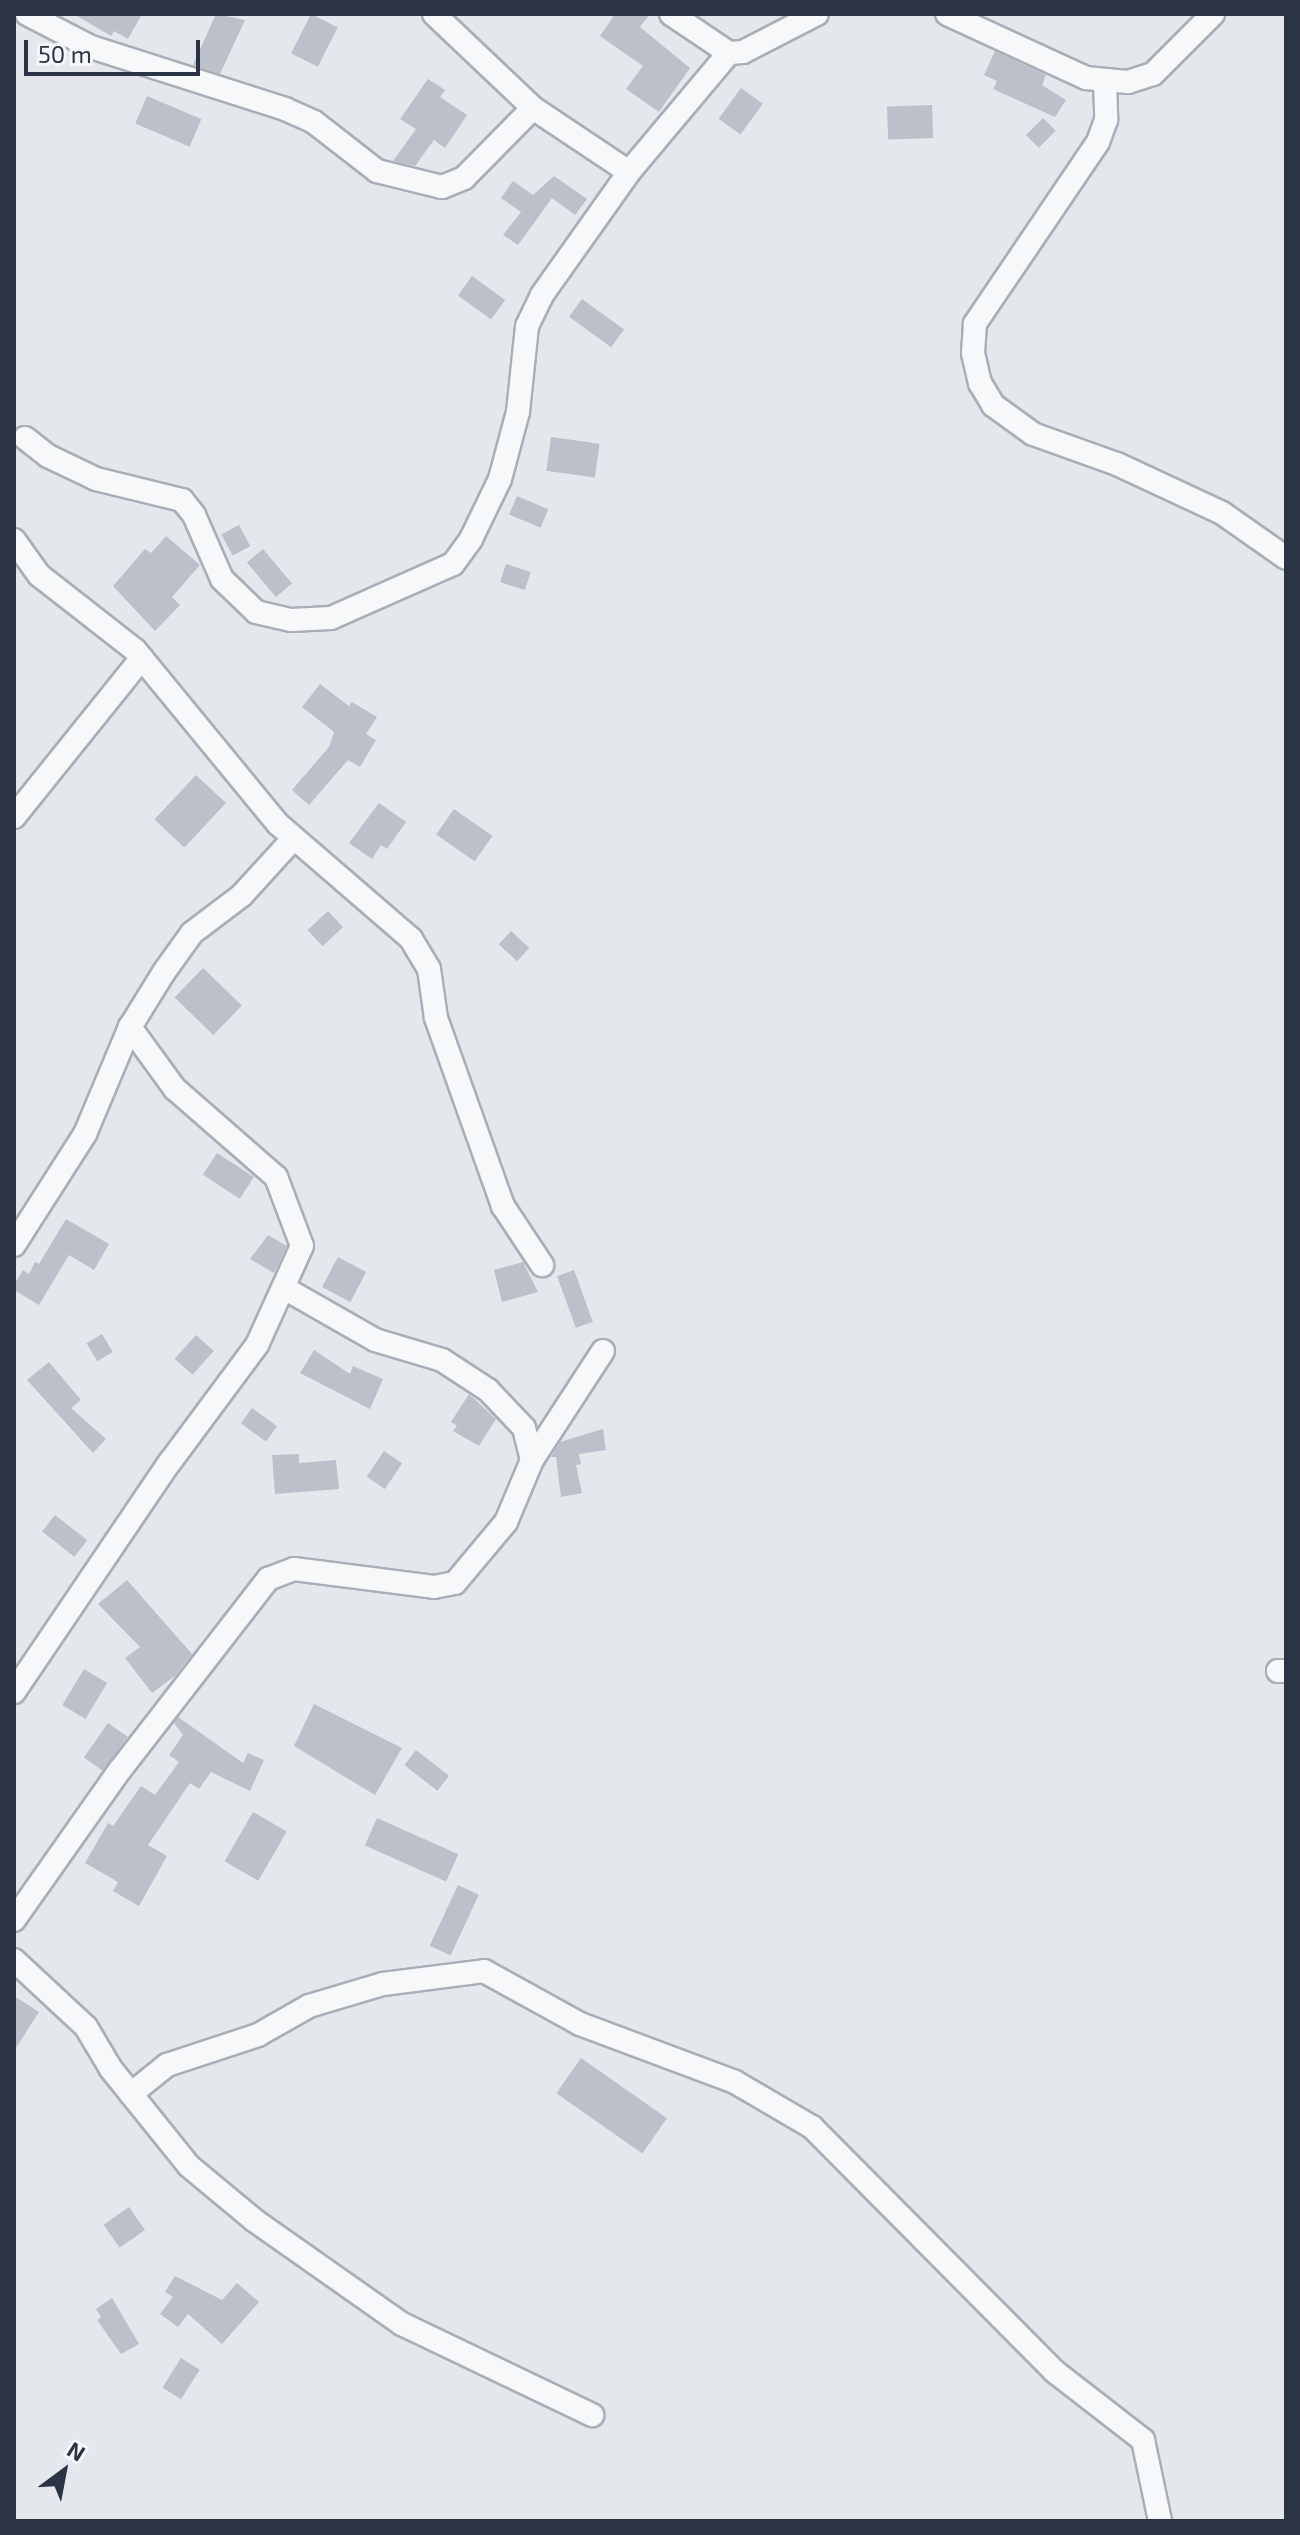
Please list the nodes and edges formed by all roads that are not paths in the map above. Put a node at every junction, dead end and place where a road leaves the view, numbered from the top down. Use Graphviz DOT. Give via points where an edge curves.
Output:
graph roads {
  1 [pos="25,14"];
  2 [pos="434,14"];
  3 [pos="671,14"];
  4 [pos="817,14"];
  5 [pos="947,14"];
  6 [pos="1213,14"];
  7 [pos="14,29"];
  8 [pos="729,53"];
  9 [pos="1105,82"];
  10 [pos="533,108"];
  11 [pos="629,172"];
  12 [pos="25,438"];
  13 [pos="14,540"];
  14 [pos="1286,558"];
  15 [pos="142,658"];
  16 [pos="14,817"];
  17 [pos="293,839"];
  18 [pos="130,1027"];
  19 [pos="14,1245"];
  20 [pos="542,1265"];
  21 [pos="284,1288"];
  22 [pos="603,1351"];
  23 [pos="532,1460"];
  24 [pos="22,1660"];
  25 [pos="14,1692"];
  26 [pos="14,1920"];
  27 [pos="14,1960"];
  28 [pos="131,2094"];
  29 [pos="592,2415"];
  30 [pos="1160,2521"];
  1 -- 7 [label="street"];
  1 -- 10 [label="street" via="91,47 285,109 314,122 377,171 442,187 464,178"];
  2 -- 10 [label="street"];
  3 -- 8 [label="street"];
  4 -- 8 [label="street" via="743,52"];
  5 -- 9 [label="street"];
  6 -- 9 [label="street" via="1153,74 1136,82"];
  8 -- 11 [label="street"];
  9 -- 14 [label="street" via="1106,120 1098,142 975,324 973,353 980,383 993,405 1033,434 1117,464 1222,513"];
  10 -- 11 [label="street"];
  11 -- 12 [label="street" via="542,295 527,326 511,443 471,539 453,564 369,604 331,618 291,620 256,612 222,579 182,500 96,479 48,456"];
  13 -- 15 [label="street" via="39,575 125,639"];
  15 -- 16 [label="street"];
  15 -- 17 [label="street"];
  17 -- 18 [label="street" via="242,895 192,933"];
  17 -- 20 [label="street" via="367,896 422,956 440,1031 503,1206"];
  18 -- 19 [label="street" via="85,1134"];
  18 -- 21 [label="street" via="175,1089 256,1155 287,1195 302,1246"];
  21 -- 23 [label="street" via="375,1340 442,1360 488,1390 524,1428"];
  21 -- 24 [label="street" via="232,1384"];
  22 -- 23 [label="street"];
  23 -- 26 [label="street" via="506,1522 455,1583 434,1587 294,1569 268,1579 120,1770"];
  24 -- 25 [label="street"];
  27 -- 28 [label="street" via="86,2027"];
  28 -- 29 [label="street" via="189,2166 325,2274 471,2361"];
  28 -- 30 [label="street" via="167,2065 258,2035 309,2006 383,1984 484,1971 580,2024 735,2082 812,2127 1054,2371 1143,2440"];
}
